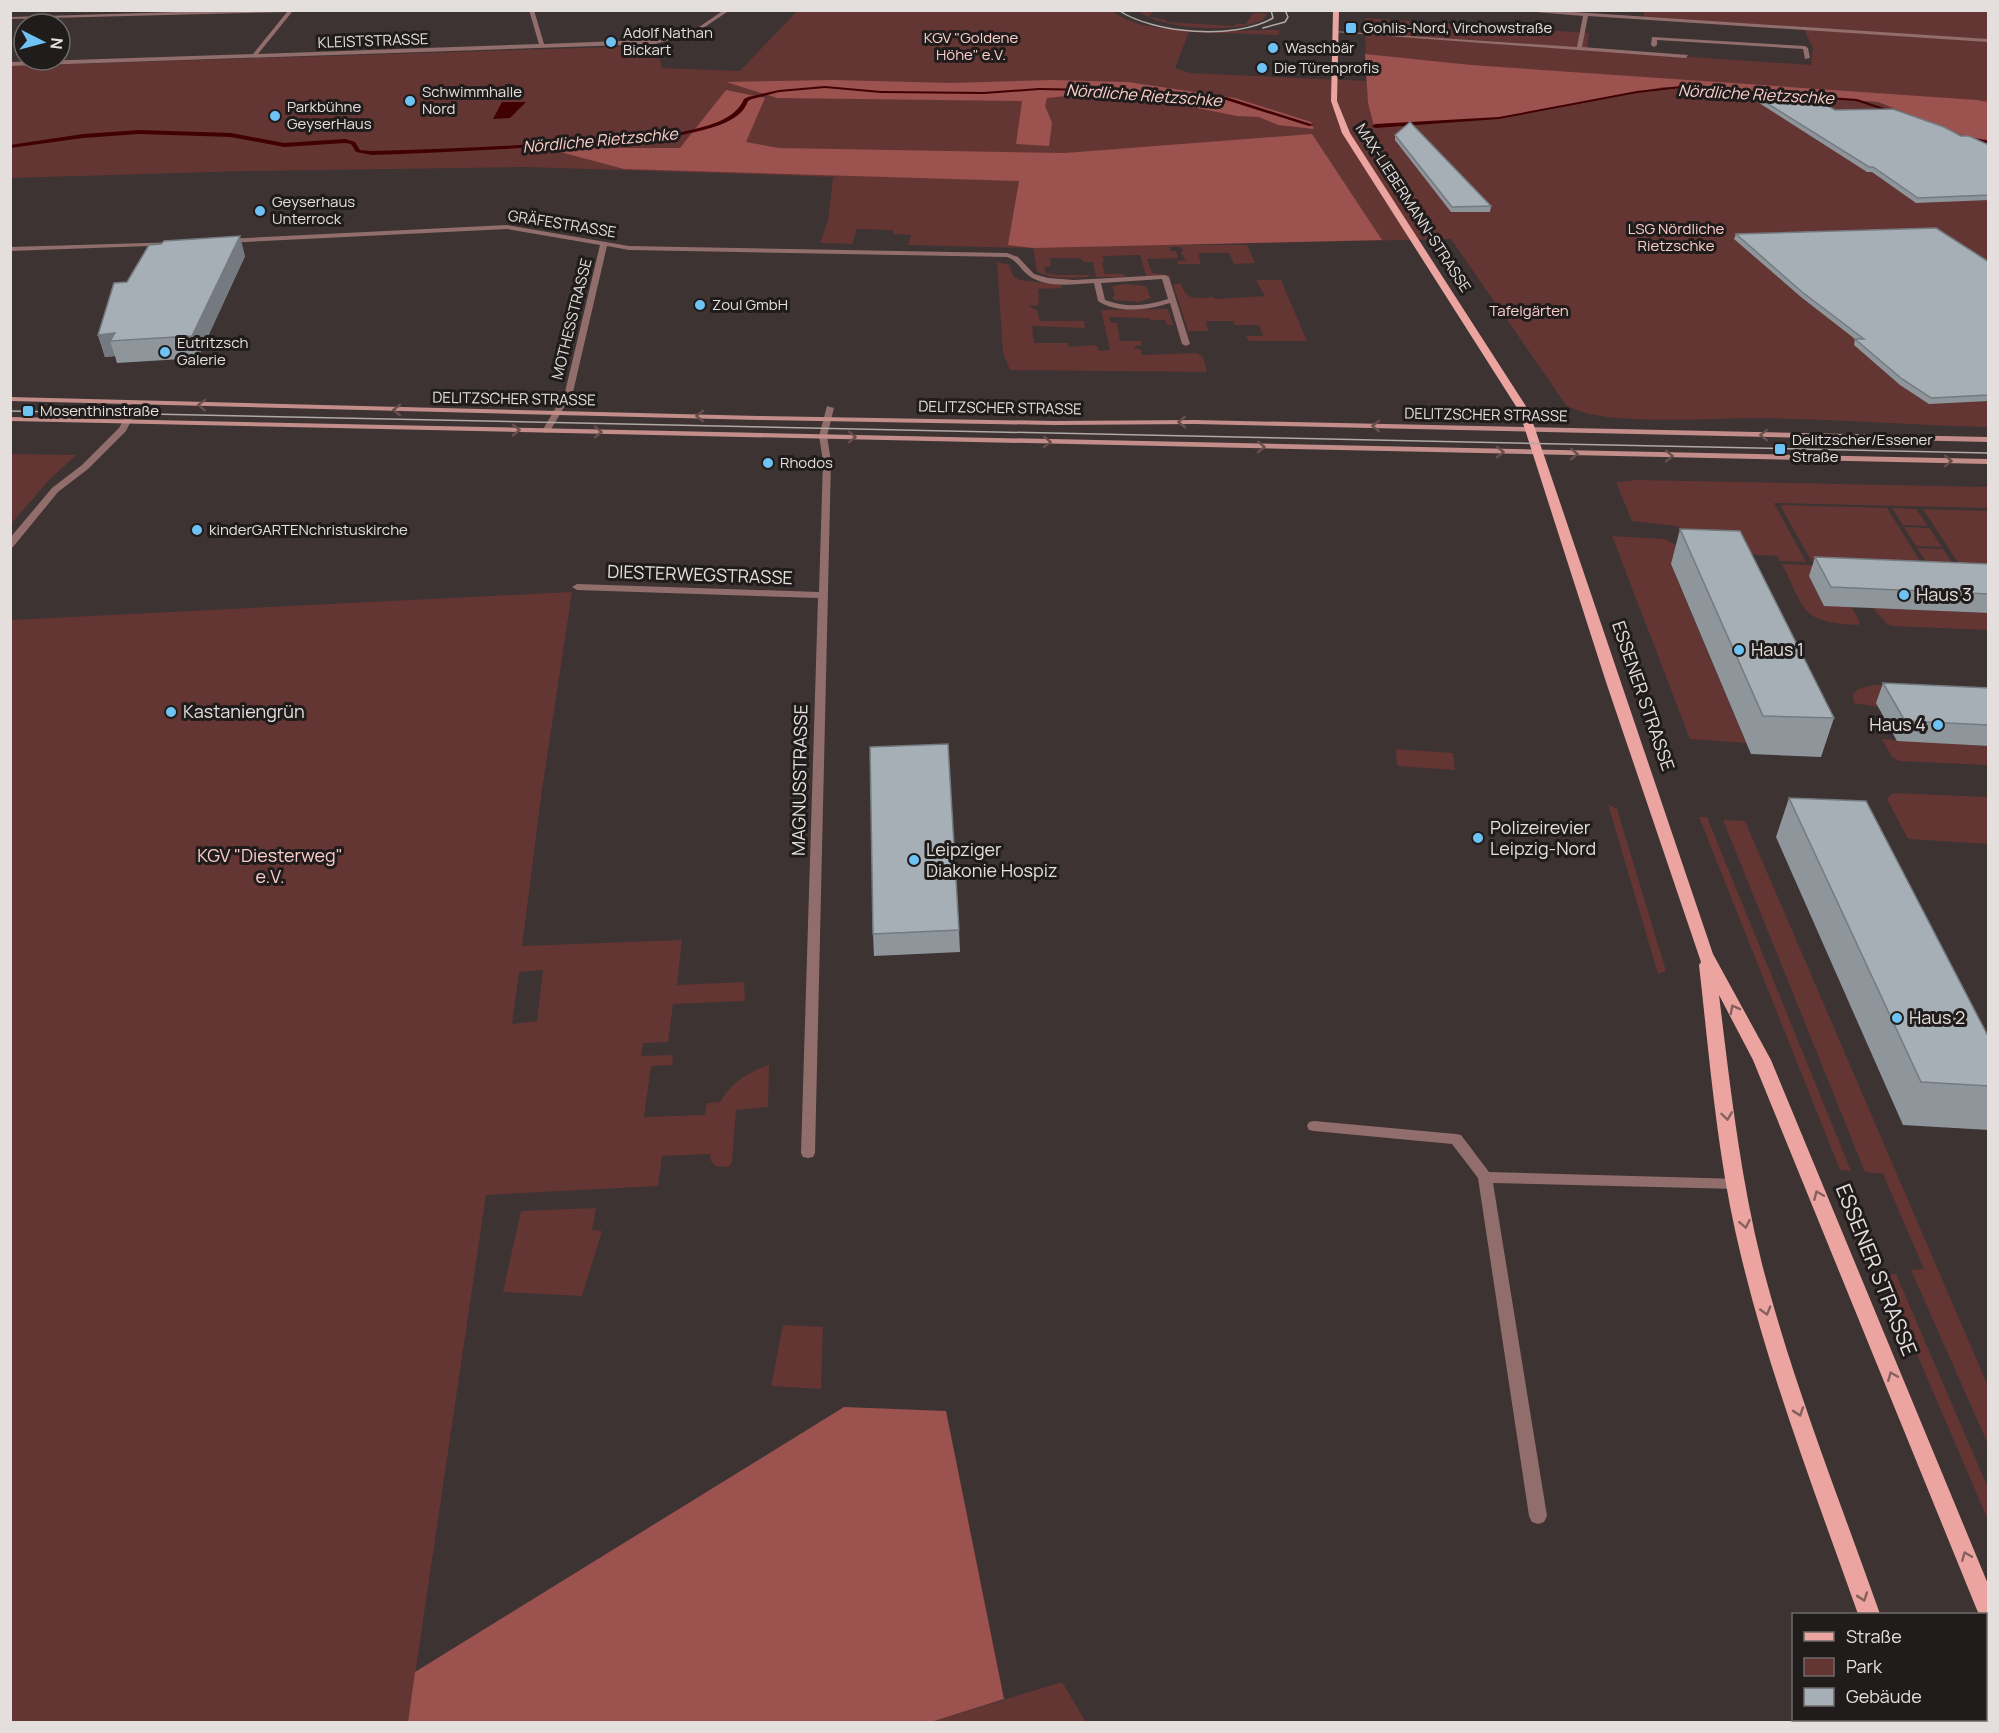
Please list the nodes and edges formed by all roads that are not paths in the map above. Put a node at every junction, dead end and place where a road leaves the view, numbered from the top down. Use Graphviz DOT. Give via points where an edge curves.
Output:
graph roads {
  1 [pos="317,10"];
  2 [pos="531,10"];
  3 [pos="728,10"];
  4 [pos="1336,10"];
  5 [pos="1513,10"];
  6 [pos="290,11"];
  7 [pos="1586,15"];
  8 [pos="10,18"];
  9 [pos="1731,25"];
  10 [pos="1335,32"];
  11 [pos="1989,41"];
  12 [pos="1733,43"];
  13 [pos="1654,45"];
  14 [pos="542,47"];
  15 [pos="1579,49"];
  16 [pos="1686,56"];
  17 [pos="253,57"];
  18 [pos="1807,58"];
  19 [pos="10,64"];
  20 [pos="215,241"];
  21 [pos="181,243"];
  22 [pos="604,244"];
  23 [pos="10,249"];
  24 [pos="1100,280"];
  25 [pos="1172,300"];
  26 [pos="1186,344"];
  27 [pos="10,399"];
  28 [pos="126,402"];
  29 [pos="830,408"];
  30 [pos="557,413"];
  31 [pos="827,418"];
  32 [pos="10,419"];
  33 [pos="126,422"];
  34 [pos="1531,429"];
  35 [pos="546,431"];
  36 [pos="823,436"];
  37 [pos="1989,440"];
  38 [pos="1537,453"];
  39 [pos="1989,462"];
  40 [pos="10,545"];
  41 [pos="577,587"];
  42 [pos="822,595"];
  43 [pos="1705,954"];
  44 [pos="1314,1126"];
  45 [pos="808,1153"];
  46 [pos="1485,1177"];
  47 [pos="1737,1184"];
  48 [pos="1538,1516"];
  49 [pos="1989,1610"];
  50 [pos="1869,1613"];
  1 -- 6 [label="street"];
  2 -- 14 [label="street"];
  3 -- 14 [label="street, KLEISTSTRASSE" via="704,30 675,39"];
  4 -- 10 [label="main road, MAX-LIEBERMANN-STRASSE"];
  5 -- 7 [label="street"];
  6 -- 8 [label="street"];
  6 -- 17 [label="street"];
  7 -- 9 [label="street"];
  7 -- 15 [label="street"];
  9 -- 11 [label="street"];
  9 -- 12 [label="street"];
  10 -- 15 [label="street"];
  10 -- 34 [label="main road, MAX-LIEBERMANN-STRASSE" via="1334,101 1346,133 1506,380"];
  12 -- 13 [label="street" via="1654,38"];
  12 -- 18 [label="street" via="1805,48"];
  14 -- 17 [label="street, KLEISTSTRASSE"];
  15 -- 16 [label="street"];
  17 -- 19 [label="street, KLEISTSTRASSE"];
  20 -- 22 [label="street, GRÄFESTRASSE" via="507,227"];
  21 -- 23 [label="street"];
  22 -- 24 [label="street, GRÄFESTRASSE" via="629,248 1007,255 1020,260 1035,277"];
  22 -- 30 [label="street, MOTHESSTRASSE" via="569,392"];
  24 -- 25 [label="street, GRÄFESTRASSE" via="1165,277"];
  24 -- 25 [label="street" via="1097,283 1102,301 1111,305 1152,306"];
  25 -- 26 [label="street, GRÄFESTRASSE"];
  27 -- 28 [label="main road, DELITZSCHER STRASSE"];
  30 -- 28 [label="main road, DELITZSCHER STRASSE, one-way"];
  28 -- 33 [label="street" via="131,413"];
  29 -- 31 [label="street, MAGNUSSTRASSE"];
  31 -- 30 [label="main road, DELITZSCHER STRASSE, one-way"];
  30 -- 35 [label="street, MOTHESSTRASSE"];
  34 -- 31 [label="main road, DELITZSCHER STRASSE, one-way"];
  31 -- 36 [label="street, MAGNUSSTRASSE"];
  32 -- 33 [label="main road, DELITZSCHER STRASSE"];
  33 -- 35 [label="main road, DELITZSCHER STRASSE, one-way"];
  33 -- 40 [label="street" via="85,467 55,490"];
  37 -- 34 [label="main road, DELITZSCHER STRASSE, one-way"];
  34 -- 38 [label="main road, MAX-LIEBERMANN-STRASSE"];
  35 -- 36 [label="main road, DELITZSCHER STRASSE, one-way"];
  36 -- 38 [label="main road, DELITZSCHER STRASSE, one-way"];
  36 -- 42 [label="street, MAGNUSSTRASSE" via="827,461"];
  38 -- 39 [label="main road, DELITZSCHER STRASSE, one-way"];
  38 -- 43 [label="main road, ESSENER STRASSE"];
  41 -- 42 [label="street, DIESTERWEGSTRASSE"];
  42 -- 45 [label="street, MAGNUSSTRASSE"];
  43 -- 47 [label="main road, ESSENER STRASSE, one-way"];
  49 -- 43 [label="main road, ESSENER STRASSE, one-way" via="1762,1060"];
  44 -- 46 [label="street" via="1456,1139"];
  46 -- 47 [label="street"];
  46 -- 48 [label="street"];
  47 -- 50 [label="main road, ESSENER STRASSE, one-way" via="1753,1265 1780,1357"];
}
